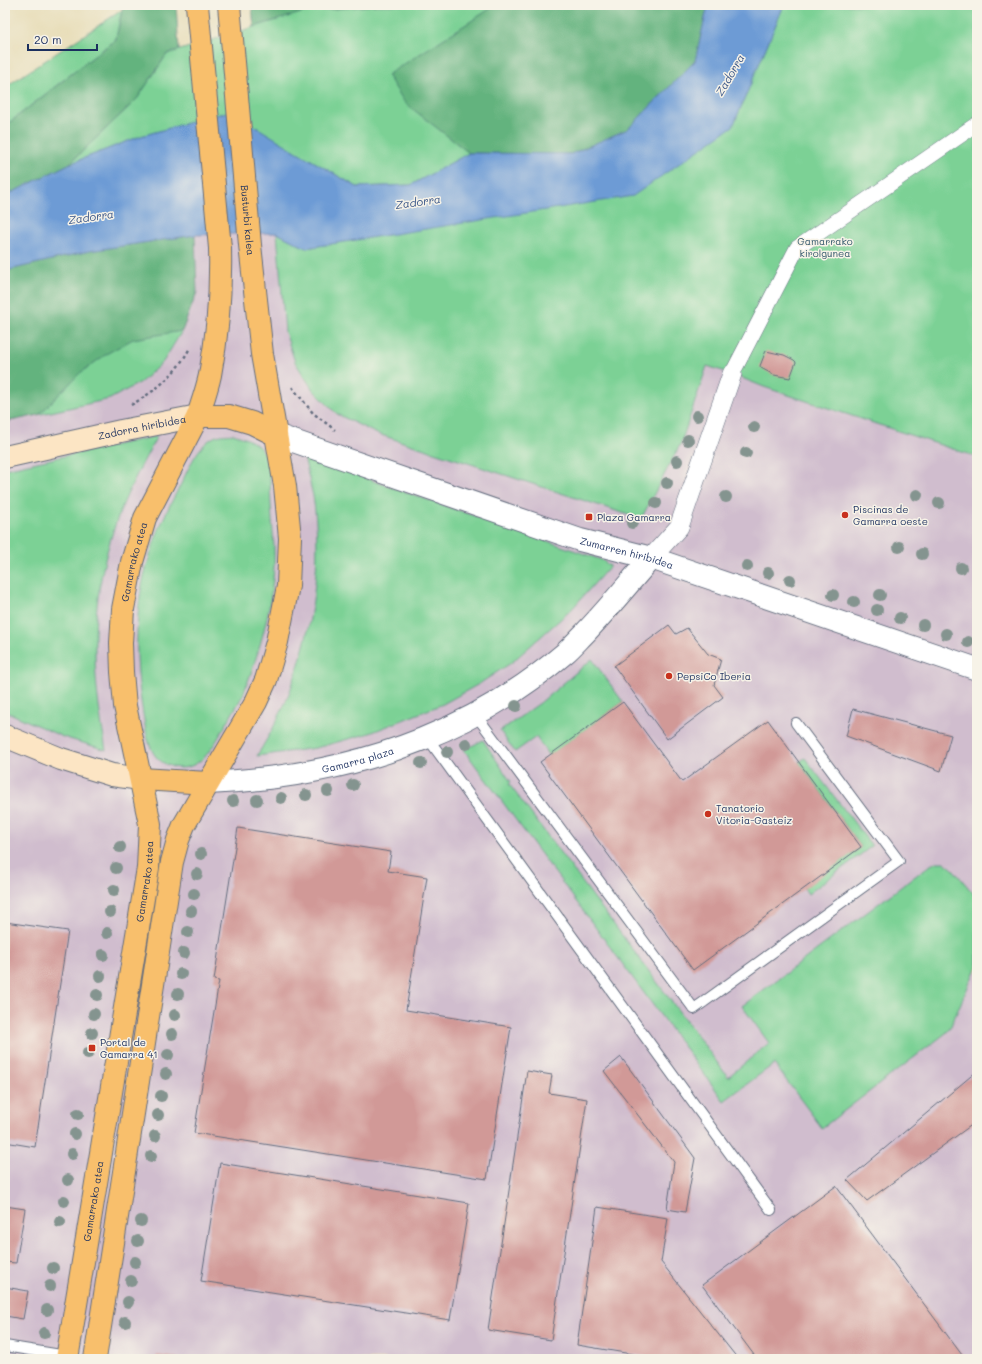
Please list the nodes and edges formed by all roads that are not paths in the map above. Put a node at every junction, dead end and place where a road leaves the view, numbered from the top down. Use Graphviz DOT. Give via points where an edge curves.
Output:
graph roads {
  1 [pos="197,5"];
  2 [pos="229,5"];
  3 [pos="977,124"];
  4 [pos="732,374"];
  5 [pos="198,416"];
  6 [pos="276,435"];
  7 [pos="5,457"];
  8 [pos="651,558"];
  9 [pos="977,668"];
  10 [pos="476,715"];
  11 [pos="796,723"];
  12 [pos="5,736"];
  13 [pos="427,738"];
  14 [pos="141,779"];
  15 [pos="208,783"];
  16 [pos="771,1210"];
  17 [pos="5,1346"];
  18 [pos="67,1358"];
  19 [pos="95,1359"];
  1 -- 5 [label="main road" via="220,248 217,330 210,376"];
  2 -- 6 [label="main road, Busturbi kalea" via="250,245 263,360"];
  3 -- 4 [label="street" via="797,248"];
  4 -- 8 [label="street" via="679,527"];
  5 -- 6 [label="main road, Zadorra hiribidea" via="229,416 252,423"];
  5 -- 7 [label="main road, Zadorra hiribidea"];
  5 -- 14 [label="main road, Gamarrako atea" via="146,518 132,562 123,609 120,643 125,706"];
  6 -- 8 [label="street, Zumarren hiribidea" via="580,540"];
  6 -- 15 [label="main road" via="285,486 290,538 288,586 277,642 266,680 256,702"];
  8 -- 9 [label="street, Zumarren hiribidea"];
  8 -- 10 [label="street, Gamarra plaza" via="600,618 566,652 520,688"];
  10 -- 11 [label="lane" via="694,1010 899,861"];
  10 -- 13 [label="street, Gamarra plaza"];
  12 -- 14 [label="main road, Gamarra plaza" via="61,759 112,775"];
  13 -- 15 [label="street, Gamarra plaza" via="380,755 326,769 260,779"];
  13 -- 16 [label="lane"];
  14 -- 15 [label="main road, Gamarra plaza"];
  14 -- 18 [label="main road, Gamarrako atea" via="150,824 148,868"];
  15 -- 19 [label="main road" via="184,825 172,862"];
  17 -- 18 [label="lane"];
}
